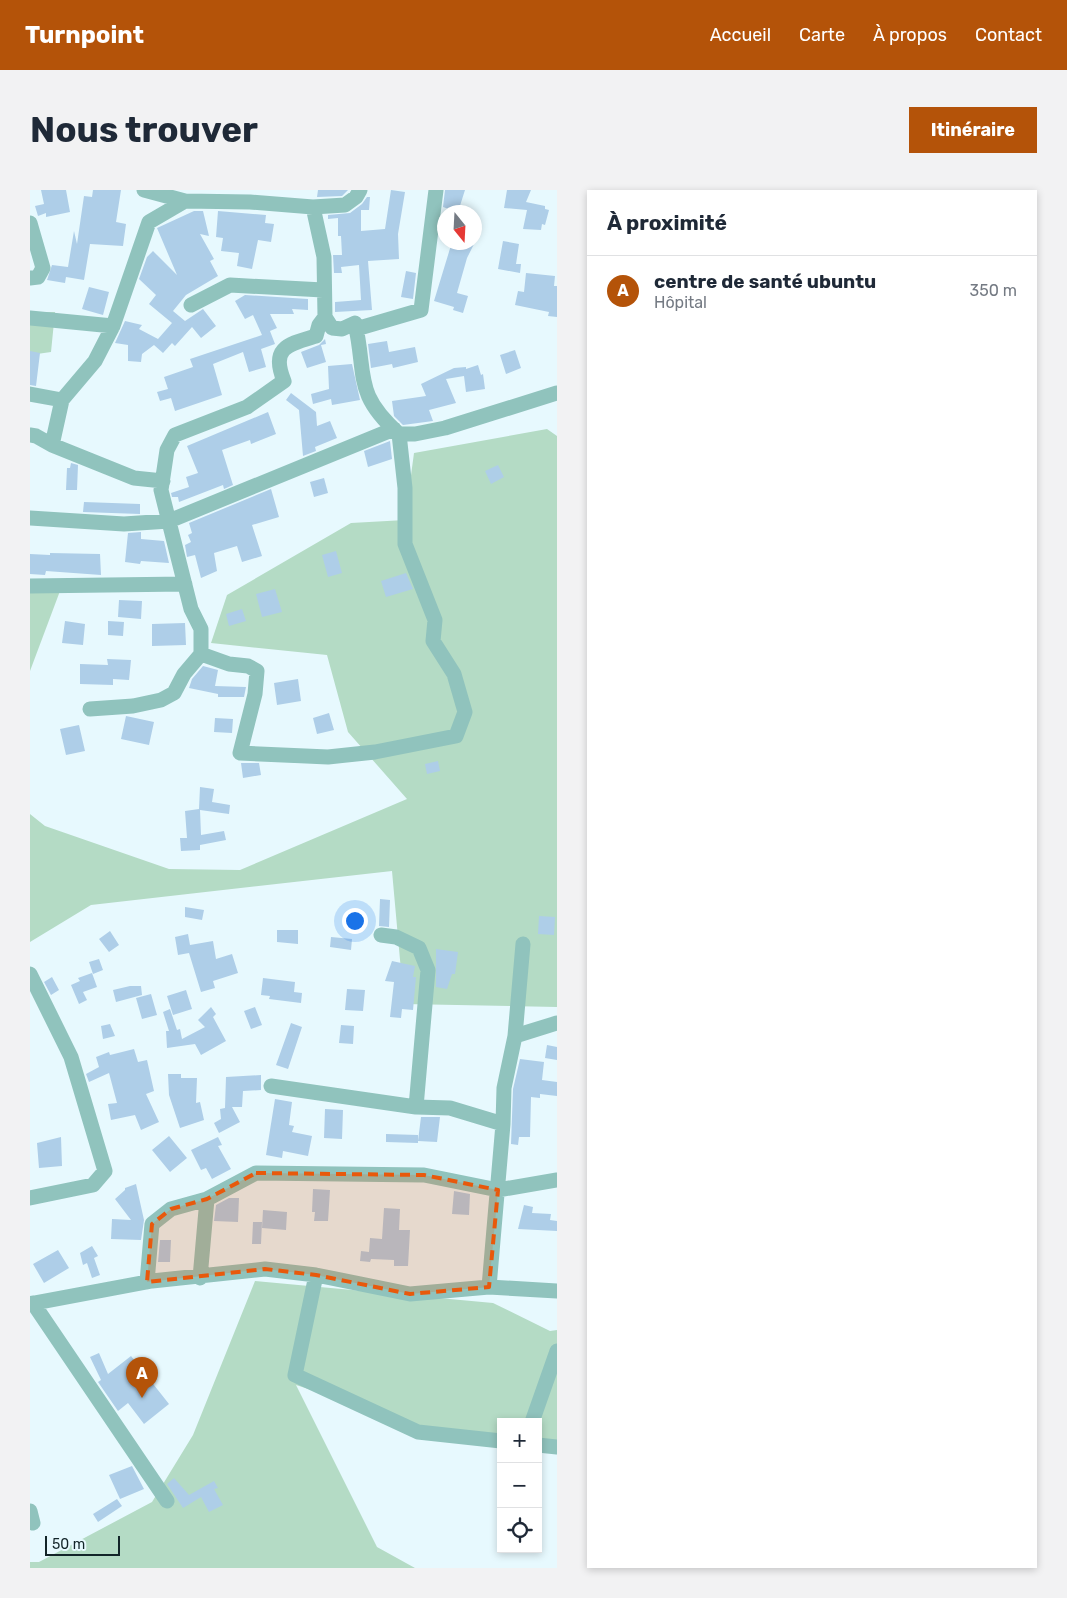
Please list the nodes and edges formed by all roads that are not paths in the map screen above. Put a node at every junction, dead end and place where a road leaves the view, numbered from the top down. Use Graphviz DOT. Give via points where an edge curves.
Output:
graph roads {
  1 [pos="144,190"];
  2 [pos="360,190"];
  3 [pos="436,190"];
  4 [pos="185,201"];
  5 [pos="313,207"];
  6 [pos="30,223"];
  7 [pos="30,278"];
  8 [pos="323,290"];
  9 [pos="191,305"];
  10 [pos="326,317"];
  11 [pos="30,318"];
  12 [pos="113,326"];
  13 [pos="356,329"];
  14 [pos="30,394"];
  15 [pos="557,394"];
  16 [pos="62,400"];
  17 [pos="397,431"];
  18 [pos="30,435"];
  19 [pos="52,445"];
  20 [pos="163,481"];
  21 [pos="30,518"];
  22 [pos="169,521"];
  23 [pos="185,584"];
  24 [pos="30,586"];
  25 [pos="201,654"];
  26 [pos="90,709"];
  27 [pos="381,935"];
  28 [pos="523,944"];
  29 [pos="30,974"];
  30 [pos="557,1023"];
  31 [pos="515,1036"];
  32 [pos="271,1086"];
  33 [pos="416,1107"];
  34 [pos="503,1124"];
  35 [pos="557,1180"];
  36 [pos="498,1190"];
  37 [pos="30,1198"];
  38 [pos="207,1199"];
  39 [pos="316,1274"];
  40 [pos="200,1278"];
  41 [pos="147,1282"];
  42 [pos="489,1288"];
  43 [pos="557,1291"];
  44 [pos="32,1304"];
  45 [pos="557,1350"];
  46 [pos="533,1418"];
  47 [pos="497,1441"];
  48 [pos="542,1445"];
  49 [pos="557,1447"];
  50 [pos="168,1501"];
  1 -- 4 [label="street"];
  2 -- 5 [label="street" via="345,205"];
  3 -- 13 [label="street" via="421,310"];
  4 -- 5 [label="street"];
  4 -- 12 [label="street" via="149,222"];
  5 -- 8 [label="street" via="324,258"];
  6 -- 7 [label="street" via="43,268 38,277"];
  8 -- 9 [label="street" via="230,285"];
  8 -- 10 [label="street"];
  10 -- 13 [label="street" via="332,328 342,329 355,323"];
  10 -- 20 [label="street" via="316,336 285,346 278,367 284,380 274,390 247,407 175,435 167,450"];
  11 -- 12 [label="street"];
  12 -- 16 [label="street" via="95,361"];
  13 -- 17 [label="street" via="365,390 371,403"];
  14 -- 16 [label="street"];
  15 -- 17 [label="street" via="445,428 415,434"];
  16 -- 19 [label="street"];
  17 -- 22 [label="street"];
  17 -- 25 [label="street" via="405,488 405,544 436,620 433,641 454,674 465,712 456,736 375,752 328,757 240,753 255,694 257,671"];
  18 -- 19 [label="street"];
  19 -- 20 [label="street" via="134,478"];
  20 -- 22 [label="street" via="161,490"];
  21 -- 22 [label="street" via="124,524"];
  22 -- 23 [label="street"];
  23 -- 24 [label="street"];
  23 -- 25 [label="street" via="190,609 201,629"];
  25 -- 26 [label="street" via="184,674 174,693 161,700"];
  27 -- 33 [label="street" via="396,937 418,948 428,970"];
  28 -- 31 [label="street"];
  29 -- 37 [label="street" via="71,1056 105,1171 93,1185"];
  30 -- 31 [label="street"];
  31 -- 34 [label="street" via="504,1088"];
  32 -- 33 [label="street"];
  33 -- 34 [label="street" via="450,1108"];
  34 -- 36 [label="street"];
  35 -- 36 [label="street"];
  36 -- 38 [label="street" via="424,1176 256,1173"];
  36 -- 42 [label="street"];
  38 -- 40 [label="street"];
  38 -- 41 [label="street" via="171,1209 152,1224"];
  39 -- 40 [label="street" via="265,1270"];
  39 -- 42 [label="street" via="410,1294"];
  39 -- 47 [label="street" via="295,1375 418,1432"];
  40 -- 41 [label="street"];
  41 -- 44 [label="street"];
  42 -- 43 [label="street"];
  44 -- 50 [label="street"];
  45 -- 46 [label="street"];
  48 -- 49 [label="street"];
}
